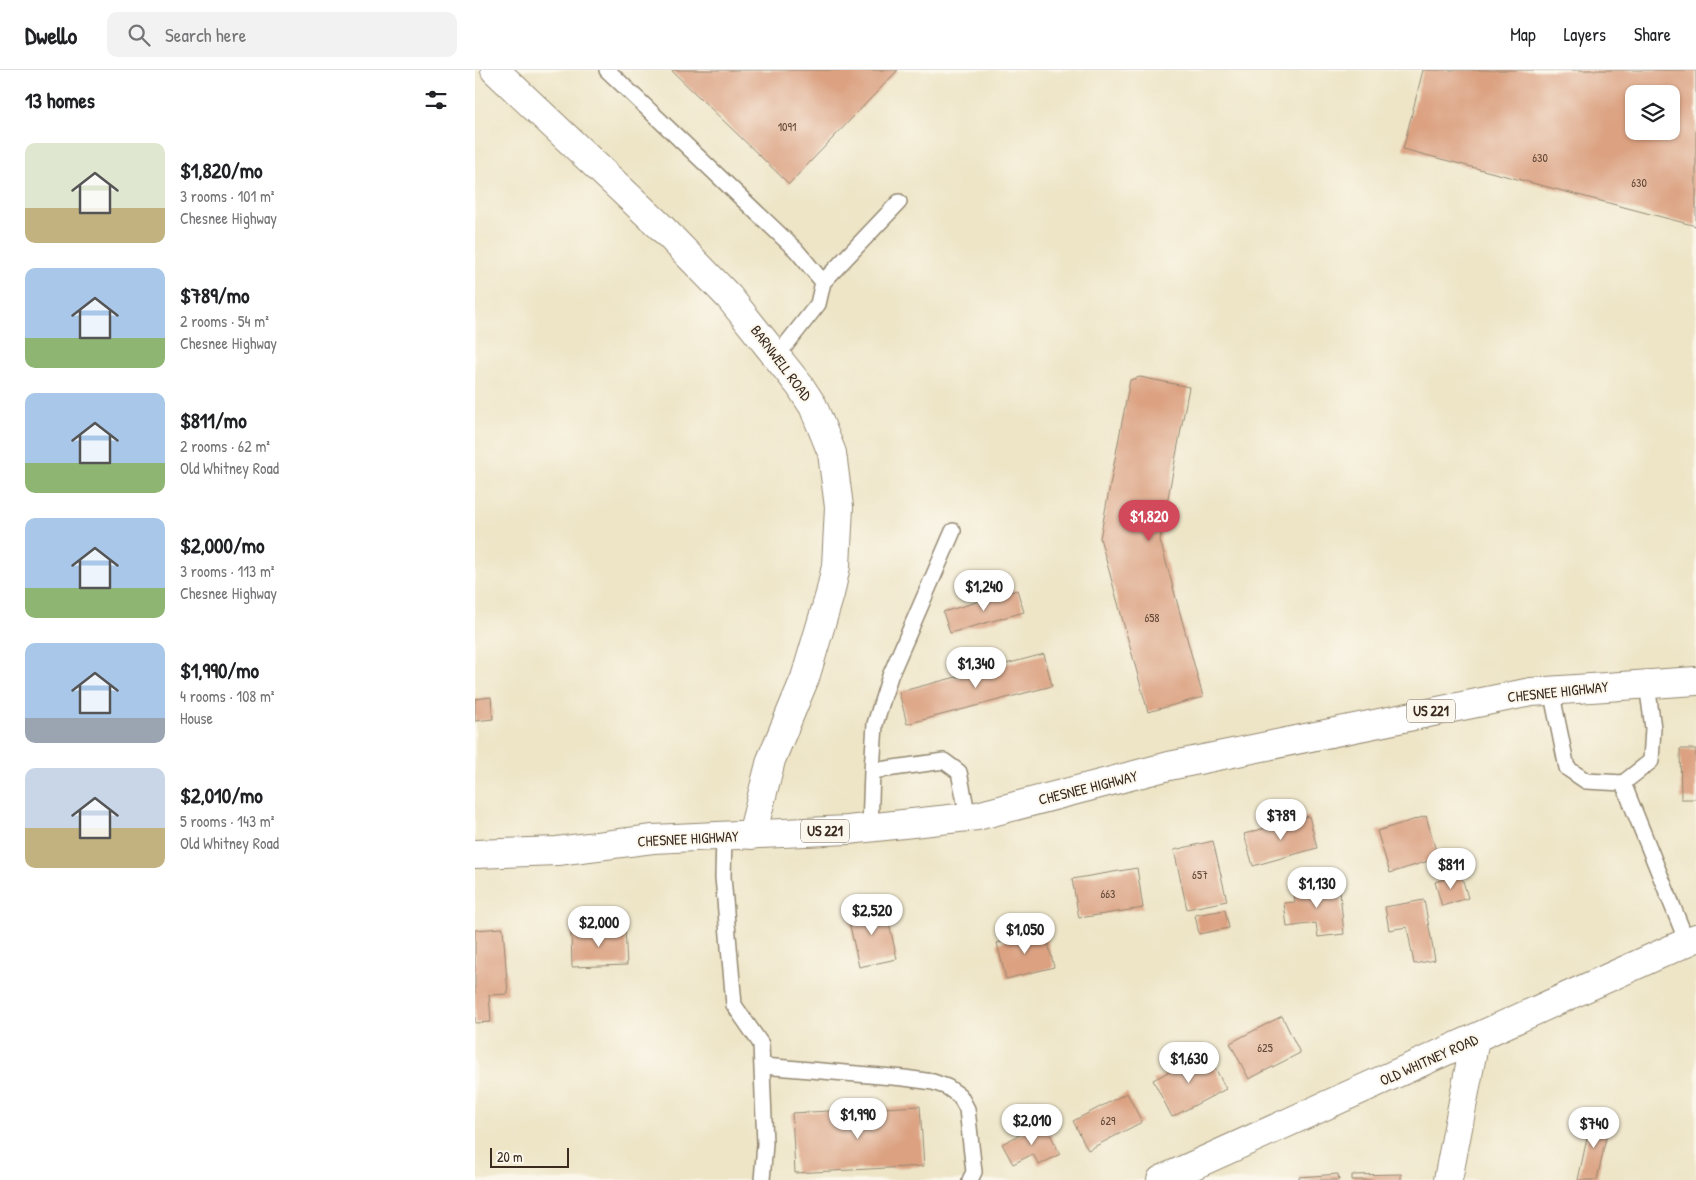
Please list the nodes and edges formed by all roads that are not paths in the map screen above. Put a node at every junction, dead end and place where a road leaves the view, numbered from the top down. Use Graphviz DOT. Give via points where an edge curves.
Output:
graph roads {
  1 [pos="495,70"];
  2 [pos="607,70"];
  3 [pos="899,202"];
  4 [pos="823,282"];
  5 [pos="777,356"];
  6 [pos="953,531"];
  7 [pos="1696,681"];
  8 [pos="1647,684"];
  9 [pos="1551,690"];
  10 [pos="872,771"];
  11 [pos="1623,783"];
  12 [pos="968,817"];
  13 [pos="870,828"];
  14 [pos="752,835"];
  15 [pos="724,836"];
  16 [pos="475,854"];
  17 [pos="1692,940"];
  18 [pos="1475,1039"];
  19 [pos="763,1066"];
  20 [pos="762,1180"];
  21 [pos="970,1180"];
  22 [pos="1161,1180"];
  23 [pos="1448,1180"];
  1 -- 5 [label="street, BARNWELL ROAD" via="661,227 729,298"];
  2 -- 4 [label="lane" via="796,250"];
  3 -- 4 [label="lane"];
  4 -- 5 [label="lane" via="818,304"];
  5 -- 14 [label="street, BARNWELL ROAD" via="813,406 824,429 837,478 839,536 830,594 805,678 771,760"];
  6 -- 10 [label="lane" via="890,676 875,724"];
  7 -- 8 [label="street, CHESNEE HIGHWAY / US 221"];
  8 -- 9 [label="street, CHESNEE HIGHWAY / US 221"];
  8 -- 11 [label="lane" via="1653,728 1651,761"];
  9 -- 11 [label="lane" via="1567,768 1586,781"];
  9 -- 12 [label="street, CHESNEE HIGHWAY / US 221" via="1169,766"];
  10 -- 12 [label="lane" via="944,761 959,772"];
  10 -- 13 [label="lane"];
  11 -- 17 [label="lane"];
  12 -- 13 [label="street, CHESNEE HIGHWAY / US 221"];
  13 -- 14 [label="street, CHESNEE HIGHWAY / US 221"];
  14 -- 15 [label="street, CHESNEE HIGHWAY / US 221"];
  15 -- 16 [label="street, CHESNEE HIGHWAY / US 221" via="557,851"];
  15 -- 19 [label="lane" via="723,877 734,1005 761,1044"];
  17 -- 18 [label="street, OLD WHITNEY ROAD"];
  18 -- 22 [label="street, OLD WHITNEY ROAD"];
  18 -- 23 [label="street"];
  19 -- 20 [label="lane" via="765,1144"];
  19 -- 21 [label="lane" via="904,1078 947,1087 960,1096 967,1109 974,1172"];
}
